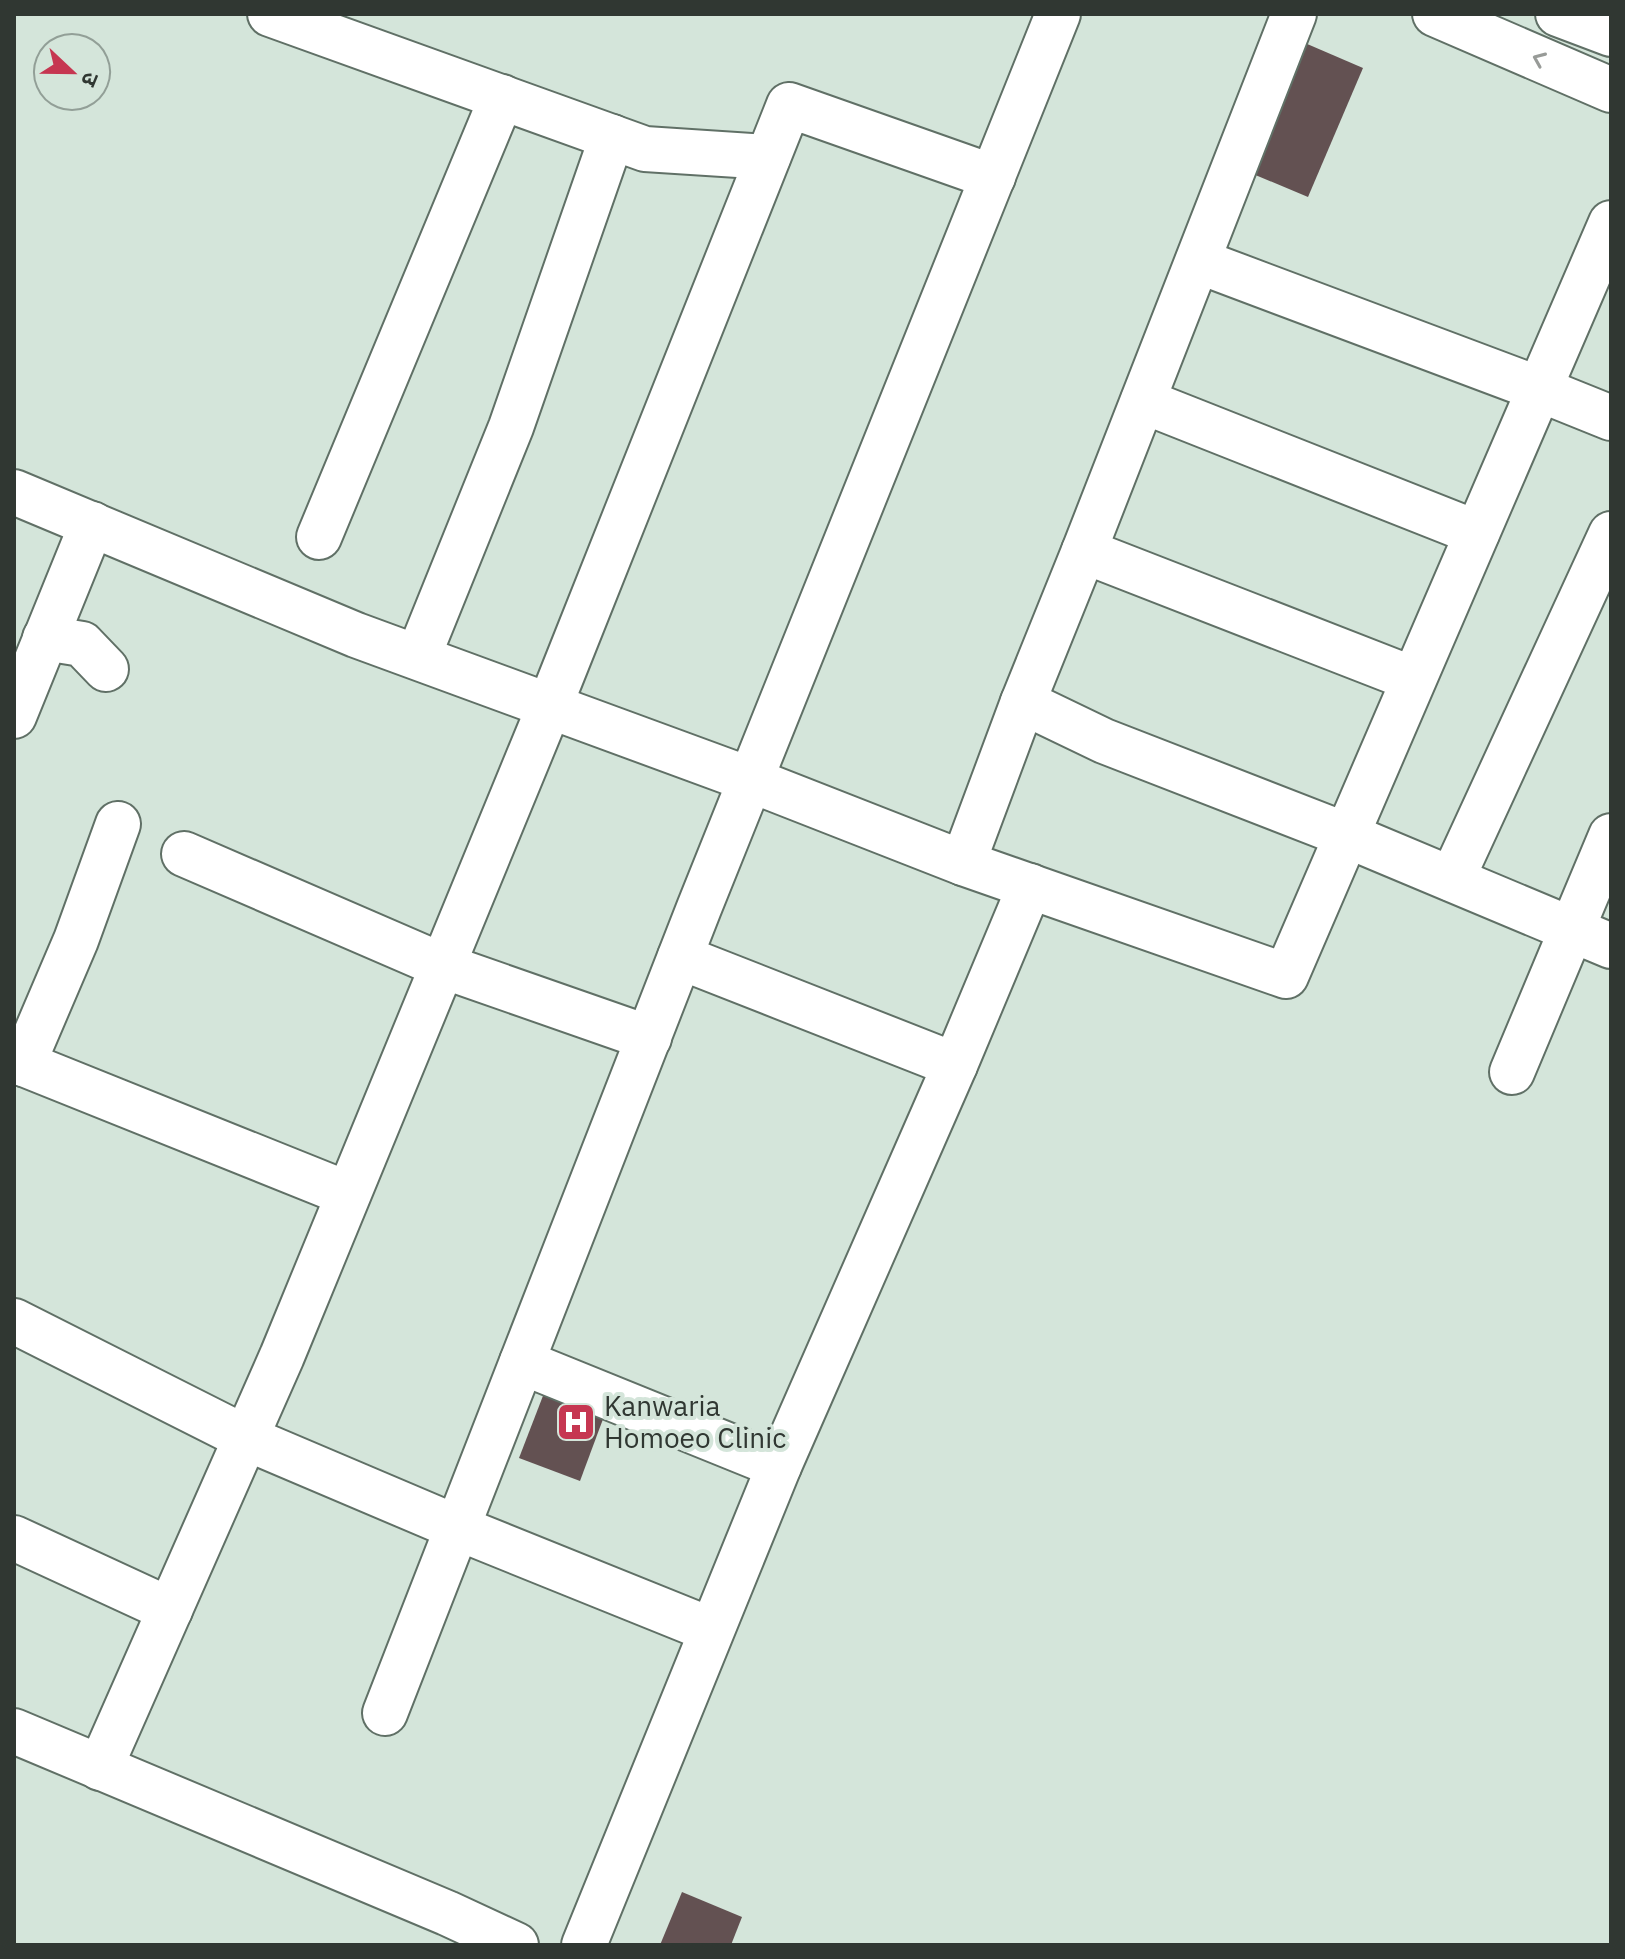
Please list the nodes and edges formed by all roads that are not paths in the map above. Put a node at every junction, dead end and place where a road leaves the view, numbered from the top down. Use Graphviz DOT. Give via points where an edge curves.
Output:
graph roads {
  1 [pos="270,14"];
  2 [pos="1058,14"];
  3 [pos="1294,14"];
  4 [pos="1435,14"];
  5 [pos="1558,14"];
  6 [pos="1611,34"];
  7 [pos="1611,90"];
  8 [pos="502,97"];
  9 [pos="612,137"];
  10 [pos="768,157"];
  11 [pos="993,177"];
  12 [pos="1611,223"];
  13 [pos="1198,261"];
  14 [pos="1539,389"];
  15 [pos="1143,401"];
  16 [pos="1611,418"];
  17 [pos="14,492"];
  18 [pos="92,524"];
  19 [pos="1477,533"];
  20 [pos="1611,534"];
  21 [pos="319,537"];
  22 [pos="1084,551"];
  23 [pos="45,638"];
  24 [pos="418,657"];
  25 [pos="106,669"];
  26 [pos="1413,679"];
  27 [pos="18,697"];
  28 [pos="1023,702"];
  29 [pos="550,705"];
  30 [pos="751,780"];
  31 [pos="118,824"];
  32 [pos="1346,835"];
  33 [pos="1611,836"];
  34 [pos="184,854"];
  35 [pos="963,863"];
  36 [pos="1452,879"];
  37 [pos="1030,886"];
  38 [pos="1571,929"];
  39 [pos="1611,946"];
  40 [pos="680,957"];
  41 [pos="443,966"];
  42 [pos="649,1038"];
  43 [pos="19,1062"];
  44 [pos="955,1065"];
  45 [pos="1512,1072"];
  46 [pos="348,1194"];
  47 [pos="14,1321"];
  48 [pos="522,1362"];
  49 [pos="246,1438"];
  50 [pos="779,1466"];
  51 [pos="458,1528"];
  52 [pos="14,1538"];
  53 [pos="170,1610"];
  54 [pos="711,1630"];
  55 [pos="385,1713"];
  56 [pos="14,1731"];
  57 [pos="100,1768"];
  58 [pos="497,1941"];
  59 [pos="584,1945"];
  1 -- 8 [label="street"];
  2 -- 11 [label="street"];
  3 -- 13 [label="street"];
  7 -- 4 [label="street, one-way"];
  5 -- 6 [label="street"];
  8 -- 9 [label="street"];
  8 -- 21 [label="street"];
  9 -- 10 [label="street" via="645,149"];
  9 -- 24 [label="street" via="511,427"];
  10 -- 11 [label="street" via="789,105"];
  10 -- 29 [label="street"];
  11 -- 30 [label="street"];
  12 -- 14 [label="street"];
  13 -- 14 [label="street"];
  13 -- 15 [label="street"];
  14 -- 16 [label="street"];
  14 -- 19 [label="street"];
  15 -- 19 [label="street"];
  15 -- 22 [label="street"];
  17 -- 18 [label="street"];
  18 -- 23 [label="street"];
  18 -- 24 [label="street"];
  19 -- 26 [label="street"];
  20 -- 36 [label="street"];
  22 -- 26 [label="street"];
  22 -- 28 [label="street"];
  23 -- 25 [label="street" via="82,644"];
  23 -- 27 [label="street"];
  24 -- 29 [label="street"];
  26 -- 32 [label="street"];
  28 -- 32 [label="street" via="1104,741"];
  28 -- 35 [label="street"];
  29 -- 30 [label="street"];
  29 -- 41 [label="street"];
  30 -- 35 [label="street"];
  30 -- 40 [label="street"];
  31 -- 43 [label="street" via="76,940"];
  32 -- 36 [label="street"];
  32 -- 37 [label="street" via="1286,976"];
  33 -- 38 [label="street"];
  34 -- 41 [label="street"];
  35 -- 37 [label="street"];
  36 -- 38 [label="street"];
  37 -- 44 [label="street"];
  38 -- 39 [label="street"];
  38 -- 45 [label="street"];
  40 -- 42 [label="street"];
  40 -- 44 [label="street"];
  41 -- 42 [label="street"];
  41 -- 46 [label="street"];
  42 -- 48 [label="street"];
  43 -- 46 [label="street"];
  44 -- 50 [label="street"];
  46 -- 49 [label="street"];
  47 -- 49 [label="street"];
  48 -- 50 [label="street"];
  48 -- 51 [label="street"];
  49 -- 51 [label="street"];
  49 -- 53 [label="street"];
  50 -- 54 [label="street"];
  51 -- 54 [label="street"];
  51 -- 55 [label="street"];
  52 -- 53 [label="street"];
  53 -- 57 [label="street"];
  54 -- 59 [label="street"];
  56 -- 57 [label="street"];
  57 -- 58 [label="street" via="447,1913"];
}
